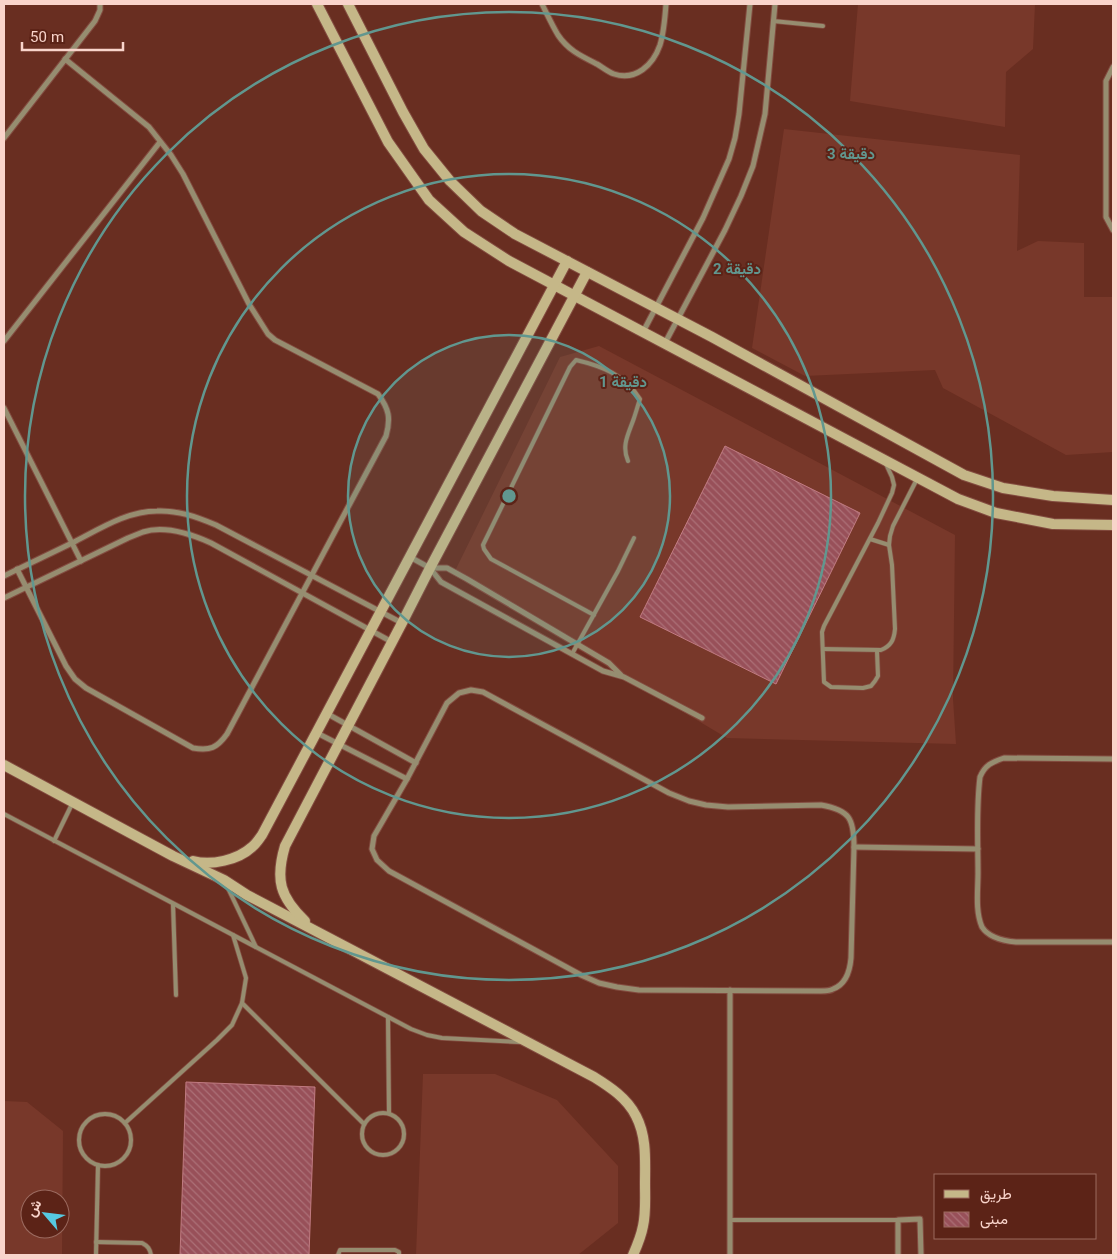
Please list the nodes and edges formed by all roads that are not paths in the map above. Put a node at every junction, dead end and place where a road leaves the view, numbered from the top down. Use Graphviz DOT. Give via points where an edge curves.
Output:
graph roads {
  1 [pos="100,4"];
  2 [pos="317,4"];
  3 [pos="348,4"];
  4 [pos="542,4"];
  5 [pos="666,4"];
  6 [pos="750,4"];
  7 [pos="775,4"];
  8 [pos="773,21"];
  9 [pos="823,26"];
  10 [pos="65,59"];
  11 [pos="1113,67"];
  12 [pos="4,138"];
  13 [pos="160,142"];
  14 [pos="1113,230"];
  15 [pos="566,261"];
  16 [pos="588,272"];
  17 [pos="554,284"];
  18 [pos="575,296"];
  19 [pos="656,307"];
  20 [pos="678,319"];
  21 [pos="643,332"];
  22 [pos="4,341"];
  23 [pos="665,344"];
  24 [pos="4,408"];
  25 [pos="884,460"];
  26 [pos="628,461"];
  27 [pos="918,478"];
  28 [pos="1113,500"];
  29 [pos="1113,526"];
  30 [pos="634,538"];
  31 [pos="870,539"];
  32 [pos="72,543"];
  33 [pos="889,545"];
  34 [pos="410,557"];
  35 [pos="80,560"];
  36 [pos="430,568"];
  37 [pos="17,570"];
  38 [pos="311,575"];
  39 [pos="4,576"];
  40 [pos="26,587"];
  41 [pos="302,592"];
  42 [pos="4,598"];
  43 [pos="380,611"];
  44 [pos="594,615"];
  45 [pos="402,623"];
  46 [pos="370,630"];
  47 [pos="392,642"];
  48 [pos="578,645"];
  49 [pos="823,649"];
  50 [pos="877,650"];
  51 [pos="572,654"];
  52 [pos="624,677"];
  53 [pos="326,713"];
  54 [pos="702,718"];
  55 [pos="348,726"];
  56 [pos="316,732"];
  57 [pos="339,744"];
  58 [pos="1113,759"];
  59 [pos="416,763"];
  60 [pos="4,765"];
  61 [pos="407,779"];
  62 [pos="73,802"];
  63 [pos="4,814"];
  64 [pos="54,841"];
  65 [pos="854,847"];
  66 [pos="978,849"];
  67 [pos="173,856"];
  68 [pos="224,880"];
  69 [pos="173,904"];
  70 [pos="315,931"];
  71 [pos="233,935"];
  72 [pos="1113,942"];
  73 [pos="256,947"];
  74 [pos="730,990"];
  75 [pos="176,995"];
  76 [pos="242,1003"];
  77 [pos="388,1017"];
  78 [pos="529,1042"];
  79 [pos="390,1113"];
  80 [pos="125,1123"];
  81 [pos="364,1124"];
  82 [pos="98,1165"];
  83 [pos="730,1220"];
  84 [pos="898,1220"];
  85 [pos="96,1242"];
  86 [pos="96,1255"];
  87 [pos="151,1255"];
  88 [pos="338,1255"];
  89 [pos="399,1255"];
  90 [pos="633,1255"];
  91 [pos="730,1255"];
  92 [pos="898,1255"];
  93 [pos="921,1255"];
  1 -- 10 [label="street" via="95,21"];
  2 -- 17 [label="street" via="388,142 429,200 464,232 509,261"];
  3 -- 15 [label="street" via="403,112 424,148 450,181 481,211 515,234"];
  4 -- 5 [label="street" via="558,34 572,50 614,74 626,76 636,75 654,59 660,45"];
  6 -- 19 [label="street" via="739,114 729,159 704,218"];
  7 -- 8 [label="street"];
  8 -- 9 [label="lane"];
  8 -- 20 [label="street" via="765,114 753,166 742,196"];
  10 -- 12 [label="street"];
  10 -- 13 [label="street" via="149,127"];
  11 -- 14 [label="street" via="1106,81 1106,217"];
  13 -- 22 [label="street"];
  13 -- 38 [label="street" via="184,174 249,304 268,334 378,394 388,412 386,436"];
  15 -- 16 [label="street"];
  15 -- 17 [label="street"];
  16 -- 18 [label="street"];
  16 -- 19 [label="street"];
  17 -- 18 [label="street"];
  17 -- 34 [label="street"];
  18 -- 21 [label="street"];
  18 -- 36 [label="street"];
  19 -- 20 [label="street"];
  19 -- 21 [label="street"];
  20 -- 23 [label="street"];
  20 -- 28 [label="street" via="964,475 1003,488 1053,496"];
  21 -- 23 [label="street"];
  23 -- 25 [label="street"];
  24 -- 32 [label="street"];
  25 -- 27 [label="street"];
  25 -- 31 [label="lane" via="894,486"];
  26 -- 44 [label="lane" via="625,444 640,399 616,374 576,360 484,545 491,559"];
  27 -- 29 [label="street" via="958,499 996,512 1053,524"];
  27 -- 33 [label="lane" via="893,526"];
  30 -- 44 [label="lane"];
  31 -- 33 [label="lane"];
  31 -- 49 [label="lane" via="824,626"];
  32 -- 35 [label="street"];
  32 -- 37 [label="street"];
  32 -- 38 [label="street" via="136,513 157,510 179,512 216,525"];
  33 -- 50 [label="lane" via="894,639 885,649"];
  34 -- 36 [label="street"];
  34 -- 43 [label="street"];
  35 -- 40 [label="street"];
  35 -- 41 [label="street" via="144,531 180,532 212,543"];
  36 -- 45 [label="street"];
  36 -- 48 [label="street" via="447,568"];
  36 -- 51 [label="street" via="441,582"];
  37 -- 39 [label="street"];
  37 -- 40 [label="street"];
  38 -- 41 [label="street"];
  38 -- 43 [label="street"];
  40 -- 41 [label="street" via="75,679 193,748 203,750 220,743 227,734"];
  40 -- 42 [label="street"];
  41 -- 46 [label="street"];
  43 -- 45 [label="street"];
  43 -- 46 [label="street"];
  44 -- 48 [label="lane"];
  45 -- 47 [label="street"];
  46 -- 47 [label="street"];
  46 -- 53 [label="street"];
  47 -- 55 [label="street"];
  48 -- 51 [label="lane"];
  48 -- 52 [label="street" via="609,663"];
  49 -- 50 [label="lane"];
  49 -- 50 [label="lane" via="823,680 826,685 863,688 871,686 878,676"];
  51 -- 52 [label="street" via="603,671"];
  52 -- 54 [label="street"];
  53 -- 55 [label="street"];
  53 -- 56 [label="street"];
  55 -- 57 [label="street"];
  55 -- 59 [label="street"];
  56 -- 57 [label="street"];
  56 -- 67 [label="street" via="262,835 252,847 240,855 215,863 201,864"];
  57 -- 61 [label="street"];
  57 -- 70 [label="street" via="285,846 280,862 279,875 286,898 293,910"];
  58 -- 66 [label="street" via="1004,758 990,763 980,777"];
  59 -- 61 [label="street"];
  59 -- 65 [label="street" via="447,703 458,693 483,692 689,801 728,807 821,805 836,808 850,819"];
  60 -- 62 [label="street"];
  61 -- 74 [label="street" via="374,836 372,849 377,860 389,871 599,983 639,990"];
  62 -- 64 [label="lane"];
  62 -- 67 [label="street"];
  63 -- 64 [label="lane"];
  64 -- 69 [label="lane"];
  65 -- 66 [label="street"];
  65 -- 74 [label="street" via="851,958 847,976 841,984 821,991"];
  66 -- 72 [label="street" via="978,915 989,934 1002,941 1016,942"];
  67 -- 68 [label="street"];
  68 -- 70 [label="street"];
  68 -- 73 [label="lane"];
  69 -- 71 [label="lane"];
  69 -- 75 [label="lane"];
  70 -- 78 [label="street"];
  71 -- 73 [label="lane"];
  71 -- 76 [label="lane" via="246,978"];
  73 -- 77 [label="lane"];
  74 -- 83 [label="street"];
  76 -- 80 [label="lane" via="232,1025"];
  76 -- 81 [label="lane"];
  77 -- 78 [label="lane" via="411,1029 442,1038"];
  77 -- 79 [label="lane"];
  78 -- 90 [label="street" via="614,1090 636,1115 645,1145 645,1205 643,1226"];
  79 -- 81 [label="lane" via="375,1114"];
  79 -- 81 [label="lane" via="404,1129 402,1143 391,1153 384,1155 370,1151 362,1138"];
  80 -- 82 [label="lane" via="131,1138 127,1154 114,1164"];
  80 -- 82 [label="lane" via="112,1114 104,1114 83,1126 79,1141 81,1150"];
  82 -- 85 [label="lane"];
  83 -- 84 [label="lane"];
  83 -- 91 [label="street"];
  84 -- 92 [label="street"];
  84 -- 93 [label="street" via="920,1219"];
  85 -- 86 [label="lane"];
  85 -- 87 [label="lane" via="142,1243 147,1245"];
  88 -- 89 [label="lane" via="340,1250 395,1250"];
}
